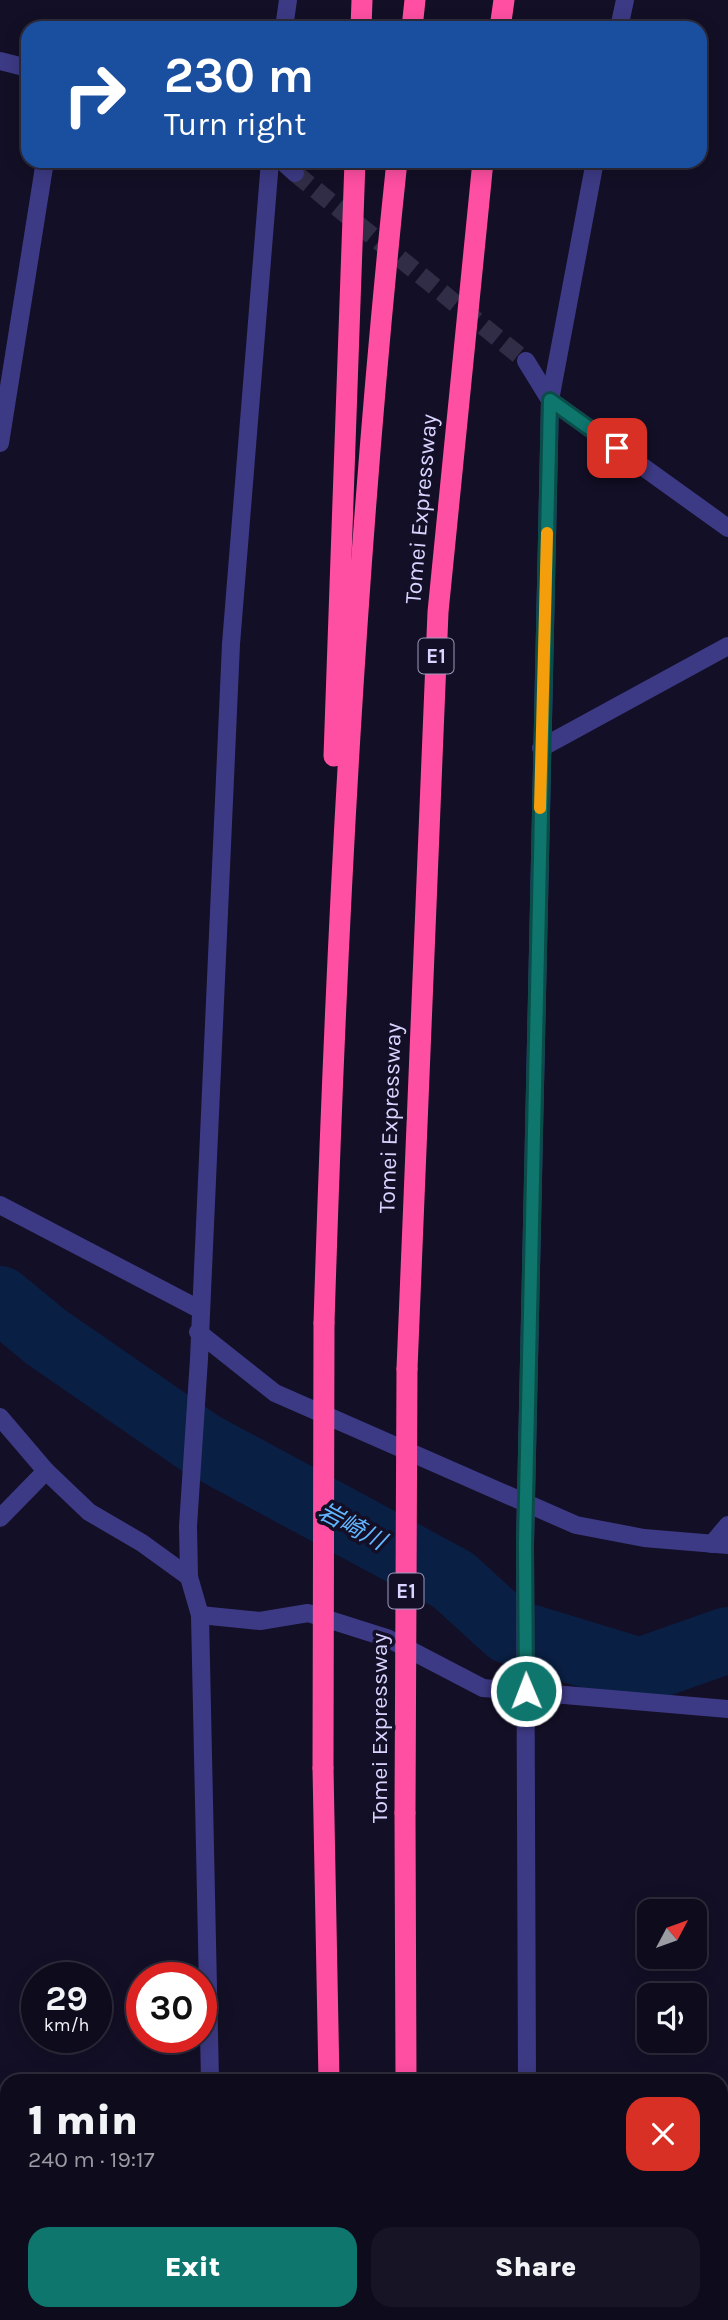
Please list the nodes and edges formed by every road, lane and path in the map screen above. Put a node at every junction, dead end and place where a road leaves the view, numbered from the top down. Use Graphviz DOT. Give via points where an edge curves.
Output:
graph roads {
  1 [pos="288,0"];
  2 [pos="362,0"];
  3 [pos="415,0"];
  4 [pos="625,0"];
  5 [pos="285,21"];
  6 [pos="360,21"];
  7 [pos="413,21"];
  8 [pos="620,21"];
  9 [pos="0,61"];
  10 [pos="21,66"];
  11 [pos="44,168"];
  12 [pos="269,168"];
  13 [pos="355,168"];
  14 [pos="396,168"];
  15 [pos="482,168"];
  16 [pos="594,168"];
  17 [pos="526,361"];
  18 [pos="550,400"];
  19 [pos="0,443"];
  20 [pos="728,528"];
  21 [pos="728,646"];
  22 [pos="541,748"];
  23 [pos="330,1143"];
  24 [pos="0,1205"];
  25 [pos="199,1309"];
  26 [pos="198,1332"];
  27 [pos="0,1416"];
  28 [pos="46,1471"];
  29 [pos="527,1504"];
  30 [pos="0,1518"];
  31 [pos="728,1525"];
  32 [pos="720,1544"];
  33 [pos="189,1577"];
  34 [pos="200,1615"];
  35 [pos="526,1691"];
  36 [pos="728,1709"];
  37 [pos="210,2074"];
  38 [pos="329,2074"];
  39 [pos="406,2074"];
  40 [pos="527,2074"];
  1 -- 5 [label="street"];
  2 -- 6 [label="highway"];
  3 -- 7 [label="highway"];
  4 -- 8 [label="street"];
  9 -- 10 [label="street"];
  11 -- 19 [label="street"];
  12 -- 25 [label="street" via="231,644"];
  13 -- 23 [label="highway" via="335,673"];
  14 -- 23 [label="highway" via="377,347 352,678"];
  15 -- 39 [label="highway, Tomei Expressway / E1, bridge" via="438,612 407,1369"];
  16 -- 18 [label="street"];
  17 -- 18 [label="street"];
  18 -- 20 [label="street"];
  18 -- 22 [label="street"];
  21 -- 22 [label="street"];
  22 -- 29 [label="street"];
  23 -- 38 [label="highway, bridge" via="324,1323 323,1768"];
  24 -- 25 [label="street"];
  25 -- 26 [label="street"];
  26 -- 29 [label="street" via="275,1393"];
  26 -- 33 [label="street"];
  27 -- 28 [label="street"];
  28 -- 30 [label="street"];
  28 -- 33 [label="street" via="89,1512 142,1542"];
  29 -- 32 [label="street" via="576,1525 644,1538"];
  29 -- 35 [label="street"];
  31 -- 32 [label="street"];
  33 -- 34 [label="street"];
  34 -- 35 [label="street" via="260,1621 308,1613 387,1638 483,1688"];
  34 -- 37 [label="street"];
  35 -- 36 [label="street"];
  35 -- 40 [label="street"];
}
